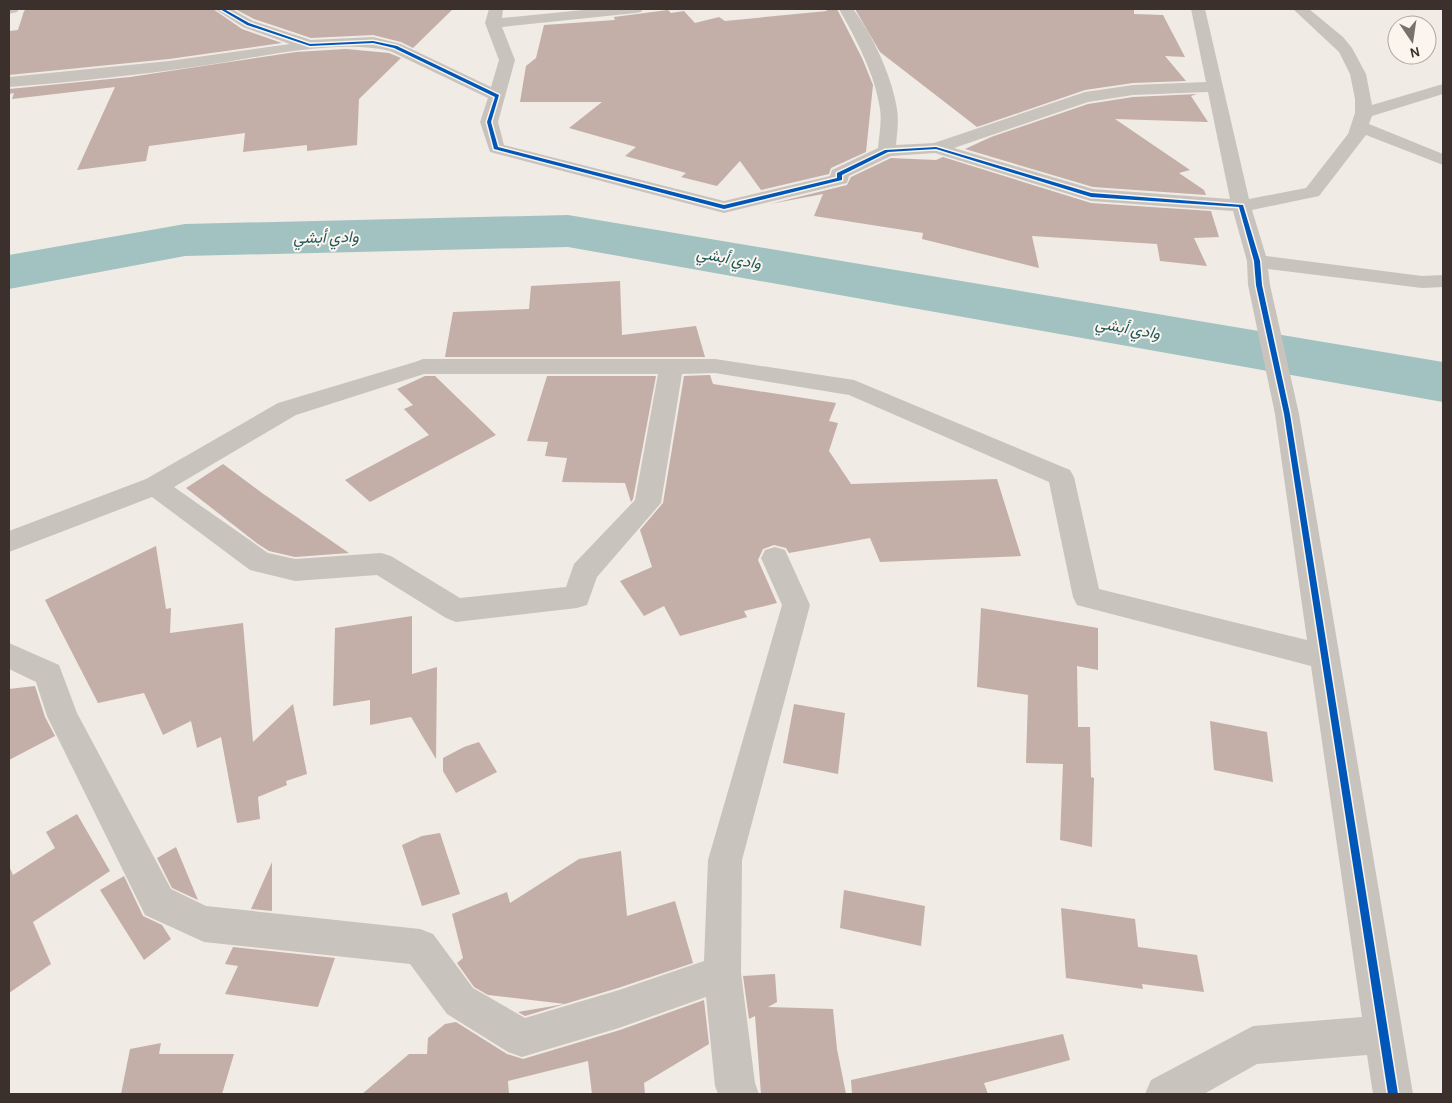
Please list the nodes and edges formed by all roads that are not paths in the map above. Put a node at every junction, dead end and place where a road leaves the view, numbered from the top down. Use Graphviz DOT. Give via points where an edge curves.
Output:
graph roads {
  1 [pos="222,9"];
  2 [pos="636,9"];
  3 [pos="846,9"];
  4 [pos="1198,9"];
  5 [pos="1300,9"];
  6 [pos="494,16"];
  7 [pos="310,45"];
  8 [pos="9,82"];
  9 [pos="1215,86"];
  10 [pos="1443,89"];
  11 [pos="497,96"];
  12 [pos="1362,120"];
  13 [pos="936,148"];
  14 [pos="887,151"];
  15 [pos="1443,160"];
  16 [pos="1241,206"];
  17 [pos="1257,262"];
  18 [pos="1443,281"];
  19 [pos="671,367"];
  20 [pos="155,486"];
  21 [pos="9,542"];
  22 [pos="775,558"];
  23 [pos="9,655"];
  24 [pos="1325,657"];
  25 [pos="722,973"];
  26 [pos="1385,1034"];
  27 [pos="739,1094"];
  28 [pos="1166,1094"];
  29 [pos="1393,1094"];
  1 -- 7 [label="street" via="248,24"];
  2 -- 6 [label="street"];
  3 -- 14 [label="street" via="876,66 889,110"];
  4 -- 9 [label="street"];
  5 -- 12 [label="street" via="1346,51 1358,74"];
  6 -- 11 [label="street" via="508,60"];
  7 -- 8 [label="street" via="169,66"];
  7 -- 11 [label="street" via="373,42 395,47"];
  9 -- 13 [label="street" via="1133,90 1084,97"];
  9 -- 16 [label="street"];
  10 -- 12 [label="street"];
  11 -- 14 [label="street" via="489,122 496,148 724,207 840,179 839,174"];
  12 -- 15 [label="street"];
  12 -- 16 [label="street" via="1312,192"];
  13 -- 14 [label="street"];
  13 -- 16 [label="street" via="1091,194"];
  16 -- 17 [label="street"];
  17 -- 18 [label="street" via="1422,282"];
  17 -- 24 [label="street" via="1287,414"];
  19 -- 20 [label="street" via="423,367 287,409"];
  19 -- 20 [label="street" via="648,503 584,572 577,597 456,610 381,564 295,570 260,562"];
  19 -- 24 [label="street" via="715,366 854,388 1061,477 1087,597"];
  20 -- 21 [label="street"];
  22 -- 25 [label="street" via="796,605 725,860"];
  23 -- 25 [label="street" via="48,674 63,716 158,902 204,924 420,947 460,1001 522,1038"];
  24 -- 26 [label="street"];
  25 -- 27 [label="street" via="735,1086"];
  26 -- 28 [label="street" via="1253,1045"];
  26 -- 29 [label="street"];
}
